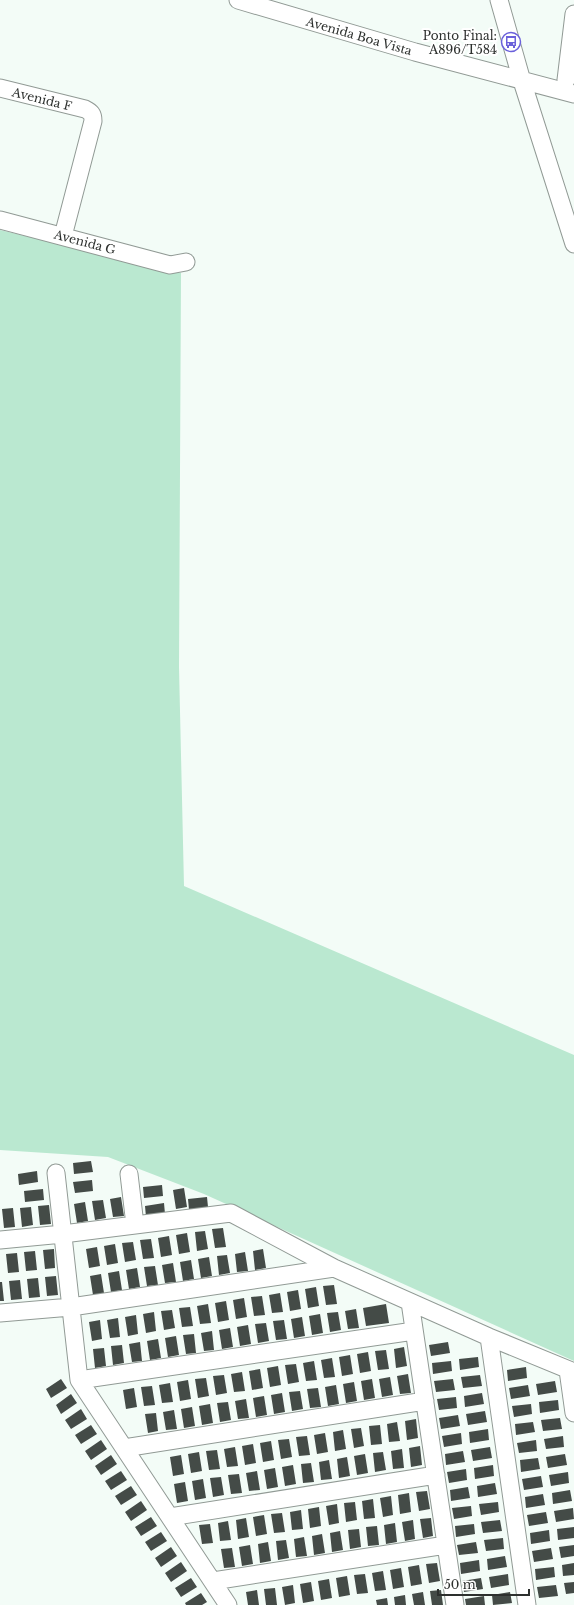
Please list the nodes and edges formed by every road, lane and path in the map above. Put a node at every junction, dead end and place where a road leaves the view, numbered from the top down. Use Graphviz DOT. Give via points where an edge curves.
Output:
graph roads {
  1 [pos="238,0"];
  2 [pos="499,0"];
  3 [pos="574,14"];
  4 [pos="566,80"];
  5 [pos="522,81"];
  6 [pos="0,88"];
  7 [pos="574,94"];
  8 [pos="0,220"];
  9 [pos="63,236"];
  10 [pos="574,244"];
  11 [pos="178,264"];
  12 [pos="56,1173"];
  13 [pos="129,1174"];
  14 [pos="135,1225"];
  15 [pos="63,1234"];
  16 [pos="0,1240"];
  17 [pos="334,1268"];
  18 [pos="410,1302"];
  19 [pos="71,1306"];
  20 [pos="0,1313"];
  21 [pos="414,1331"];
  22 [pos="489,1337"];
  23 [pos="571,1371"];
  24 [pos="79,1380"];
  25 [pos="425,1401"];
  26 [pos="574,1413"];
  27 [pos="124,1448"];
  28 [pos="436,1475"];
  29 [pos="170,1517"];
  30 [pos="446,1545"];
  31 [pos="213,1582"];
  32 [pos="228,1605"];
  33 [pos="455,1605"];
  34 [pos="527,1605"];
  1 -- 5 [label="street, Avenida Boa Vista"];
  2 -- 5 [label="street"];
  3 -- 4 [label="street"];
  5 -- 7 [label="street, Avenida Boa Vista"];
  5 -- 10 [label="street"];
  6 -- 9 [label="street, Avenida F" via="91,112 93,121"];
  8 -- 9 [label="street, Avenida G"];
  9 -- 11 [label="street, Avenida G"];
  12 -- 15 [label="street"];
  13 -- 14 [label="street"];
  14 -- 15 [label="street"];
  14 -- 17 [label="street" via="231,1213"];
  15 -- 16 [label="street"];
  15 -- 19 [label="street"];
  17 -- 18 [label="street"];
  17 -- 19 [label="street"];
  18 -- 21 [label="street"];
  18 -- 22 [label="street"];
  19 -- 20 [label="street"];
  19 -- 24 [label="street"];
  21 -- 24 [label="street"];
  21 -- 25 [label="street"];
  22 -- 23 [label="street"];
  22 -- 34 [label="street"];
  23 -- 26 [label="street"];
  24 -- 27 [label="street"];
  25 -- 27 [label="street"];
  25 -- 28 [label="street"];
  27 -- 29 [label="street"];
  28 -- 29 [label="street"];
  28 -- 30 [label="street"];
  29 -- 31 [label="street"];
  30 -- 31 [label="street"];
  30 -- 33 [label="street"];
  31 -- 32 [label="street"];
}
